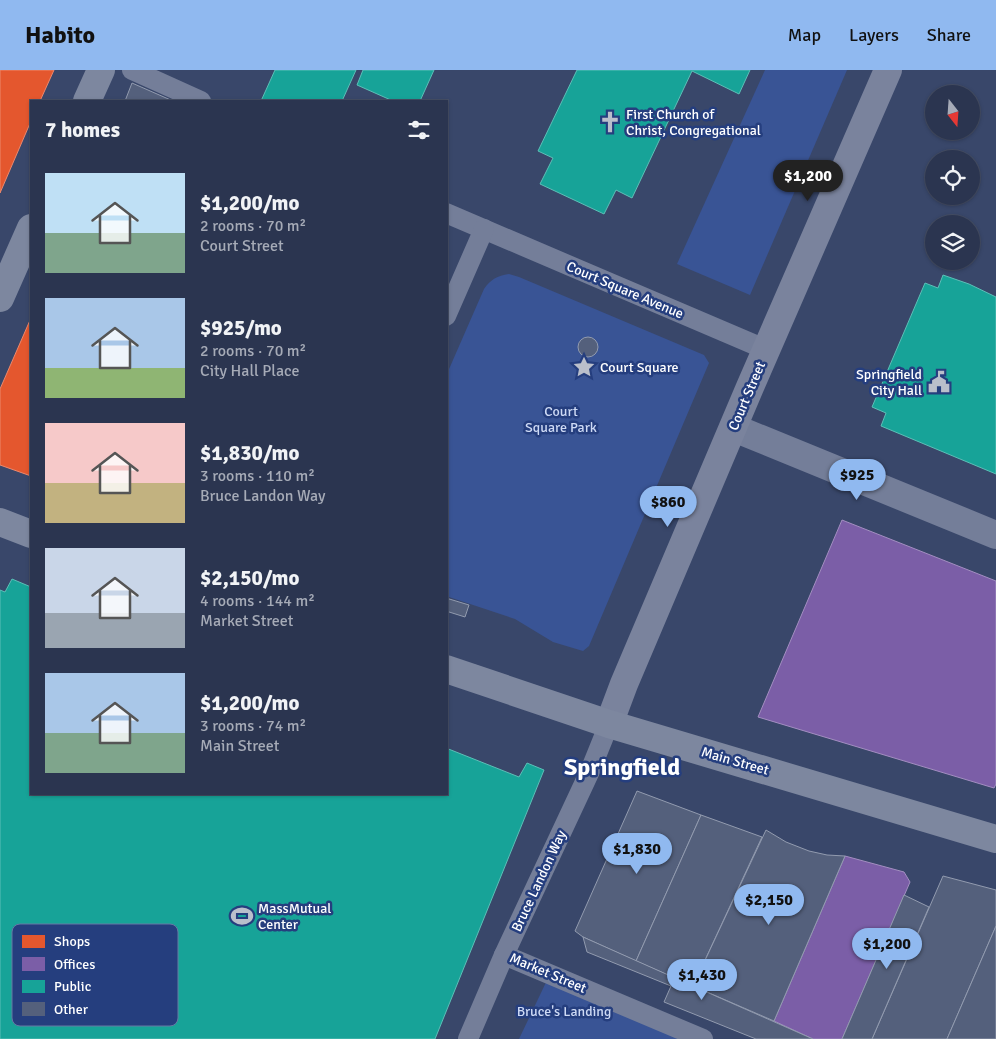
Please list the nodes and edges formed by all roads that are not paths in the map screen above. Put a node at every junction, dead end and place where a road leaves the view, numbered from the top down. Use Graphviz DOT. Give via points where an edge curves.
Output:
graph roads {
  1 [pos="101,70"];
  2 [pos="132,70"];
  3 [pos="888,70"];
  4 [pos="87,100"];
  5 [pos="199,100"];
  6 [pos="448,214"];
  7 [pos="30,230"];
  8 [pos="484,230"];
  9 [pos="0,298"];
  10 [pos="448,311"];
  11 [pos="767,350"];
  12 [pos="734,428"];
  13 [pos="0,522"];
  14 [pos="30,534"];
  15 [pos="996,535"];
  16 [pos="448,670"];
  17 [pos="609,724"];
  18 [pos="996,838"];
  19 [pos="504,954"];
  20 [pos="468,1039"];
  21 [pos="703,1039"];
  1 -- 4 [label="main road"];
  2 -- 5 [label="street"];
  3 -- 11 [label="main road, Court Street"];
  6 -- 8 [label="street, Court Square Avenue"];
  7 -- 9 [label="main road"];
  8 -- 10 [label="street"];
  8 -- 11 [label="street, Court Square Avenue"];
  11 -- 12 [label="main road, Court Street"];
  12 -- 15 [label="street"];
  12 -- 17 [label="main road, Court Street"];
  13 -- 14 [label="main road"];
  16 -- 17 [label="main road, Main Street"];
  17 -- 18 [label="main road, Main Street"];
  17 -- 19 [label="street, Bruce Landon Way"];
  19 -- 20 [label="street, Bruce Landon Way"];
  19 -- 21 [label="street, Market Street"];
}
